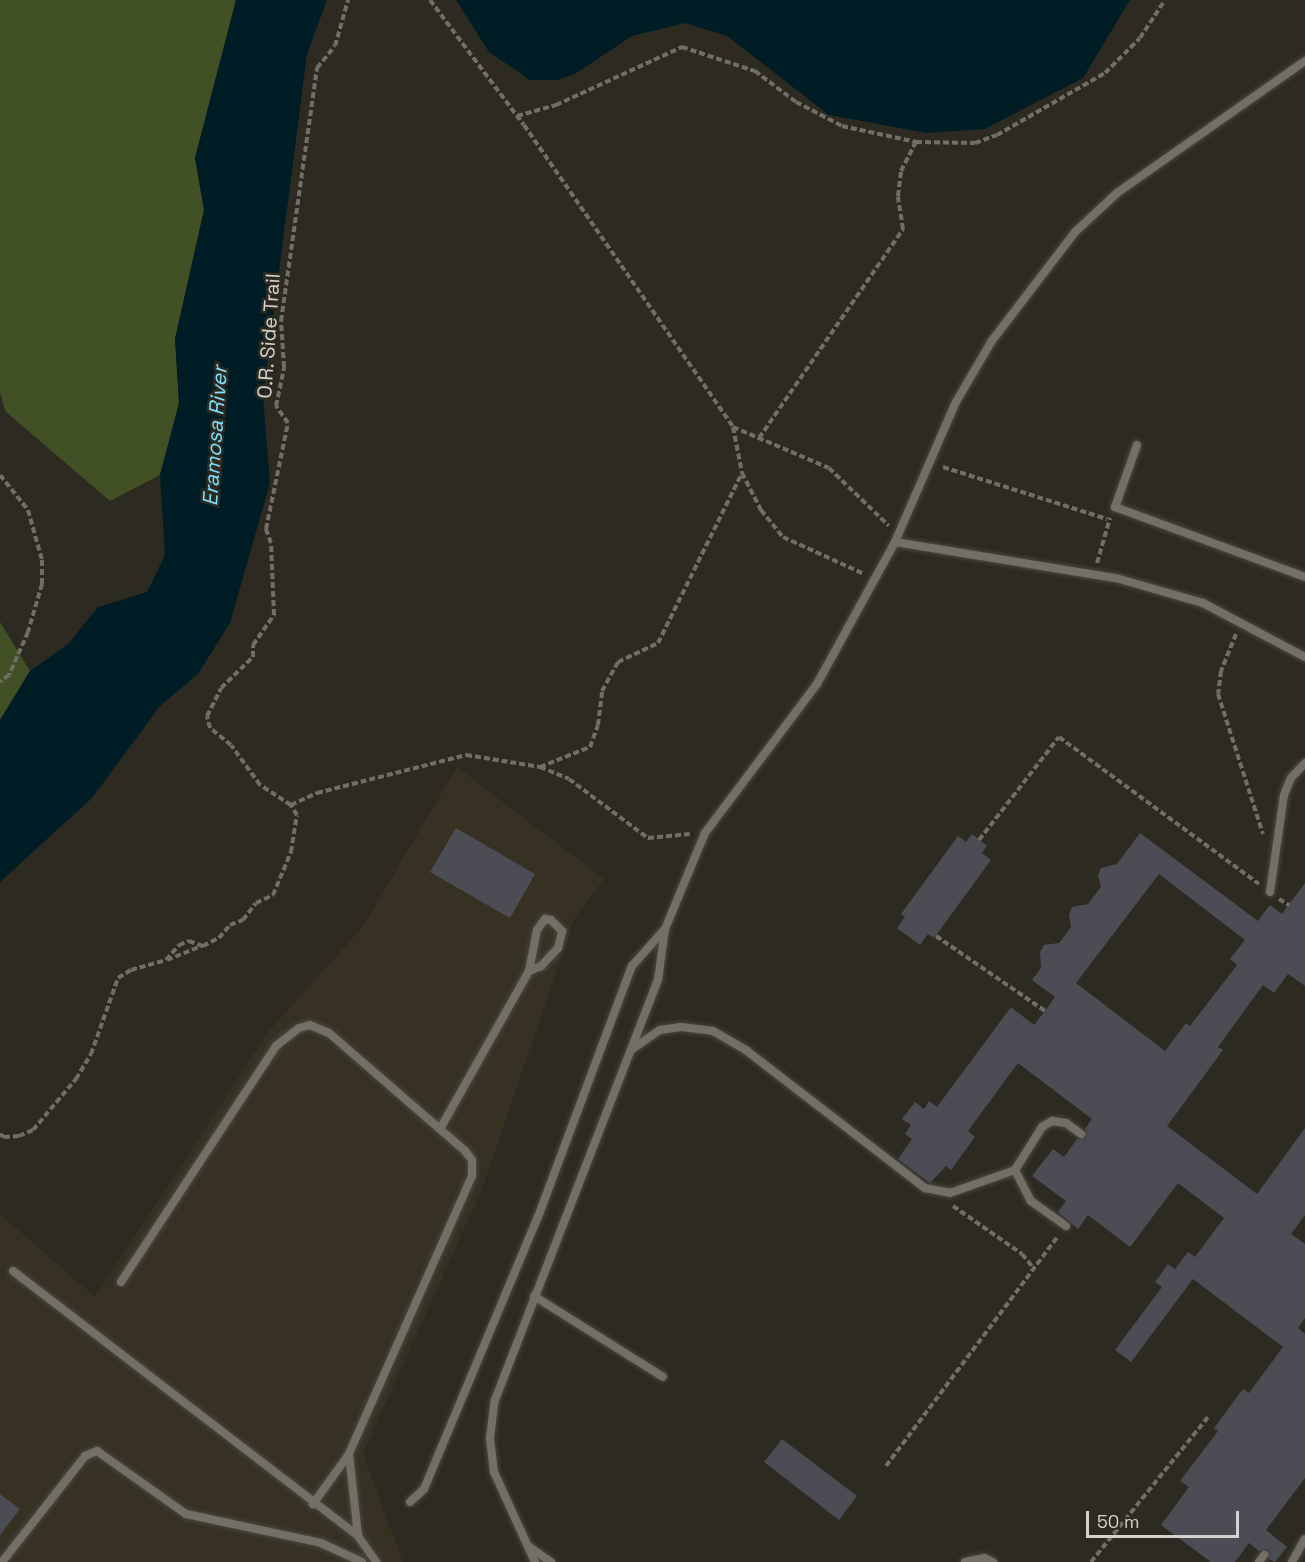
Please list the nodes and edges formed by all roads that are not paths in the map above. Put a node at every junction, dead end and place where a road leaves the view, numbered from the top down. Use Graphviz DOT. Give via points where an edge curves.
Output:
graph roads {
  1 [pos="1305,61"];
  2 [pos="1137,445"];
  3 [pos="897,538"];
  4 [pos="1305,577"];
  5 [pos="1305,657"];
  6 [pos="1305,763"];
  7 [pos="1270,892"];
  8 [pos="665,929"];
  9 [pos="529,971"];
  10 [pos="631,1050"];
  11 [pos="440,1129"];
  12 [pos="1081,1134"];
  13 [pos="1015,1170"];
  14 [pos="1066,1226"];
  15 [pos="14,1271"];
  16 [pos="121,1282"];
  17 [pos="534,1296"];
  18 [pos="663,1377"];
  19 [pos="349,1454"];
  20 [pos="410,1502"];
  21 [pos="313,1504"];
  22 [pos="358,1536"];
  23 [pos="1305,1539"];
  24 [pos="527,1546"];
  25 [pos="2,1562"];
  26 [pos="362,1562"];
  27 [pos="376,1562"];
  28 [pos="535,1562"];
  29 [pos="551,1562"];
  30 [pos="965,1562"];
  31 [pos="993,1562"];
  32 [pos="1292,1562"];
  1 -- 3 [label="lane" via="1155,164 1075,232 991,342 956,402"];
  2 -- 4 [label="lane" via="1115,507"];
  3 -- 5 [label="lane" via="1094,572 1203,603"];
  3 -- 8 [label="lane" via="817,684 705,833"];
  6 -- 7 [label="lane" via="1291,778 1284,795"];
  8 -- 10 [label="lane" via="662,970"];
  8 -- 20 [label="lane" via="632,966 533,1228 424,1489"];
  9 -- 9 [label="lane" via="537,930 545,919 551,920 562,931 558,948 541,966"];
  9 -- 11 [label="lane"];
  10 -- 13 [label="lane" via="660,1029 713,1031 747,1051 925,1188 950,1193 967,1190"];
  10 -- 17 [label="lane"];
  11 -- 16 [label="lane" via="329,1033 310,1025 291,1032 276,1046"];
  11 -- 19 [label="lane" via="472,1160 472,1176"];
  12 -- 13 [label="lane" via="1066,1123 1052,1121 1042,1127"];
  13 -- 14 [label="lane" via="1031,1201"];
  15 -- 21 [label="lane"];
  17 -- 18 [label="lane"];
  17 -- 24 [label="lane" via="495,1400 490,1438 495,1472"];
  19 -- 21 [label="lane"];
  19 -- 22 [label="lane"];
  21 -- 22 [label="lane"];
  22 -- 27 [label="lane"];
  23 -- 32 [label="lane"];
  24 -- 28 [label="lane"];
  24 -- 29 [label="lane"];
  25 -- 26 [label="lane" via="84,1456 97,1451 186,1514 321,1543"];
  30 -- 31 [label="lane" via="984,1558"];
}
